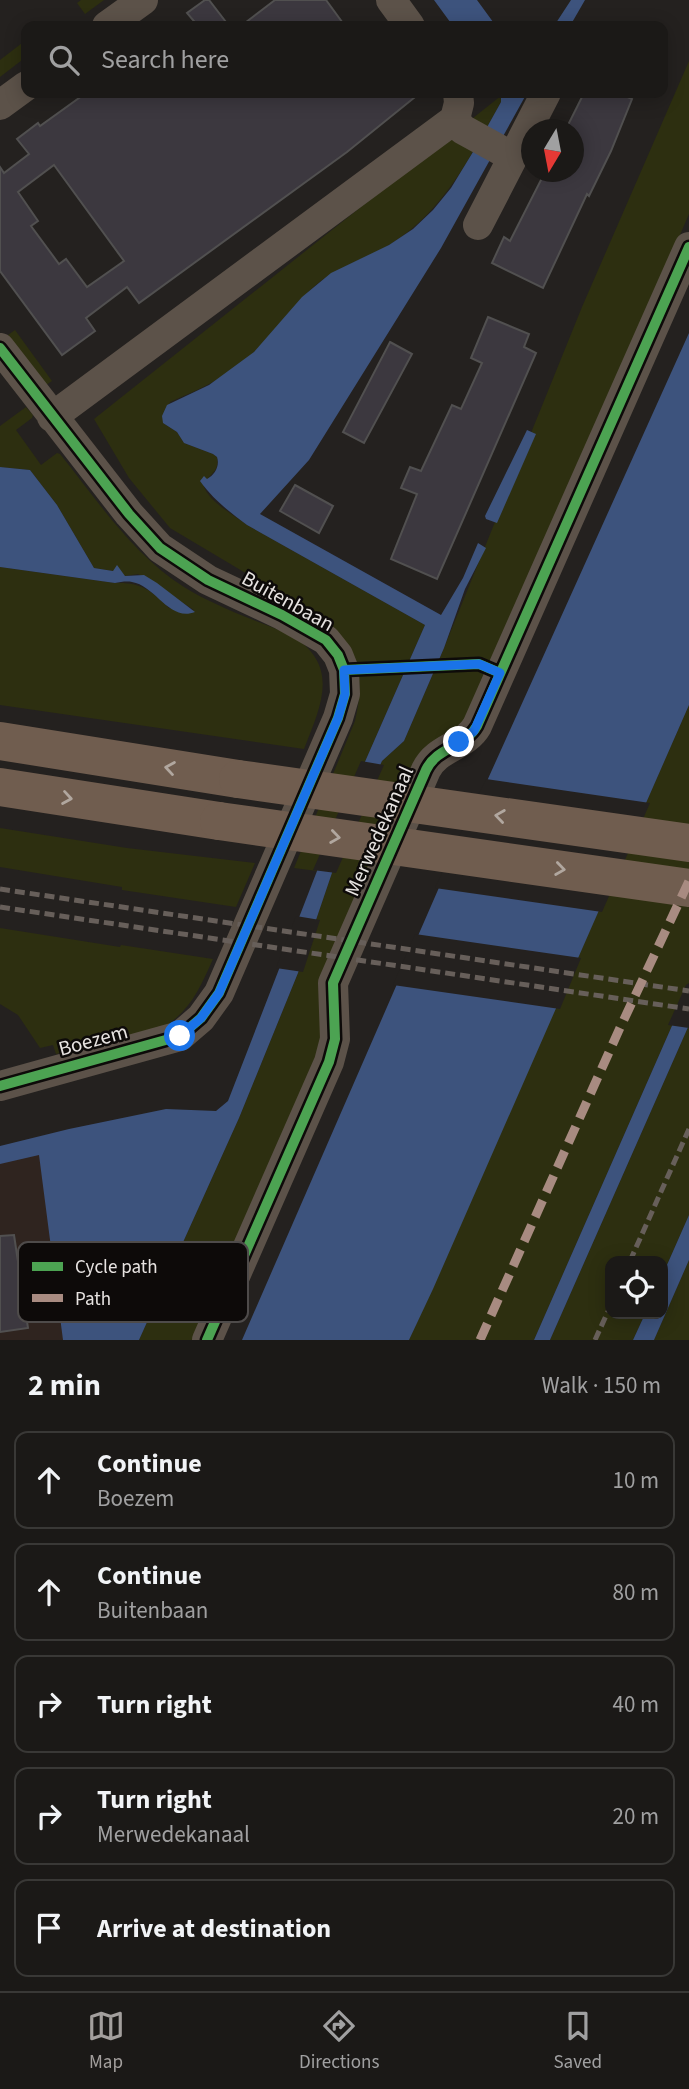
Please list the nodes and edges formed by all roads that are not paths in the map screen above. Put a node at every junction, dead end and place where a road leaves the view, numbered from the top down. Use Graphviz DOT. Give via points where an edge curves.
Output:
graph roads {
  1 [pos="143,0"];
  2 [pos="391,0"];
  3 [pos="114,21"];
  4 [pos="406,21"];
  5 [pos="21,90"];
  6 [pos="543,98"];
  7 [pos="0,105"];
  8 [pos="461,115"];
  9 [pos="508,154"];
  10 [pos="478,225"];
  11 [pos="689,247"];
  12 [pos="0,348"];
  13 [pos="52,417"];
  14 [pos="0,741"];
  15 [pos="0,787"];
  16 [pos="689,843"];
  17 [pos="689,888"];
  18 [pos="219,993"];
  19 [pos="0,1086"];
  20 [pos="248,1247"];
  21 [pos="215,1322"];
  22 [pos="207,1340"];
  1 -- 3 [label="street"];
  2 -- 4 [label="street"];
  5 -- 7 [label="street"];
  6 -- 9 [label="street"];
  8 -- 9 [label="street"];
  8 -- 13 [label="street"];
  9 -- 10 [label="street"];
  11 -- 20 [label="street, Merwedekanaal" via="477,726 468,738 438,754 426,770 333,983 335,1039 329,1062"];
  12 -- 13 [label="street, Buitenbaan"];
  13 -- 18 [label="street, Buitenbaan" via="160,548 208,580 326,640 344,670 345,694 338,718"];
  16 -- 14 [label="highway, one-way, bridge"];
  15 -- 17 [label="highway, one-way, bridge"];
  18 -- 19 [label="street, Boezem" via="180,1036"];
  21 -- 22 [label="street, Merwedekanaal"];
}
